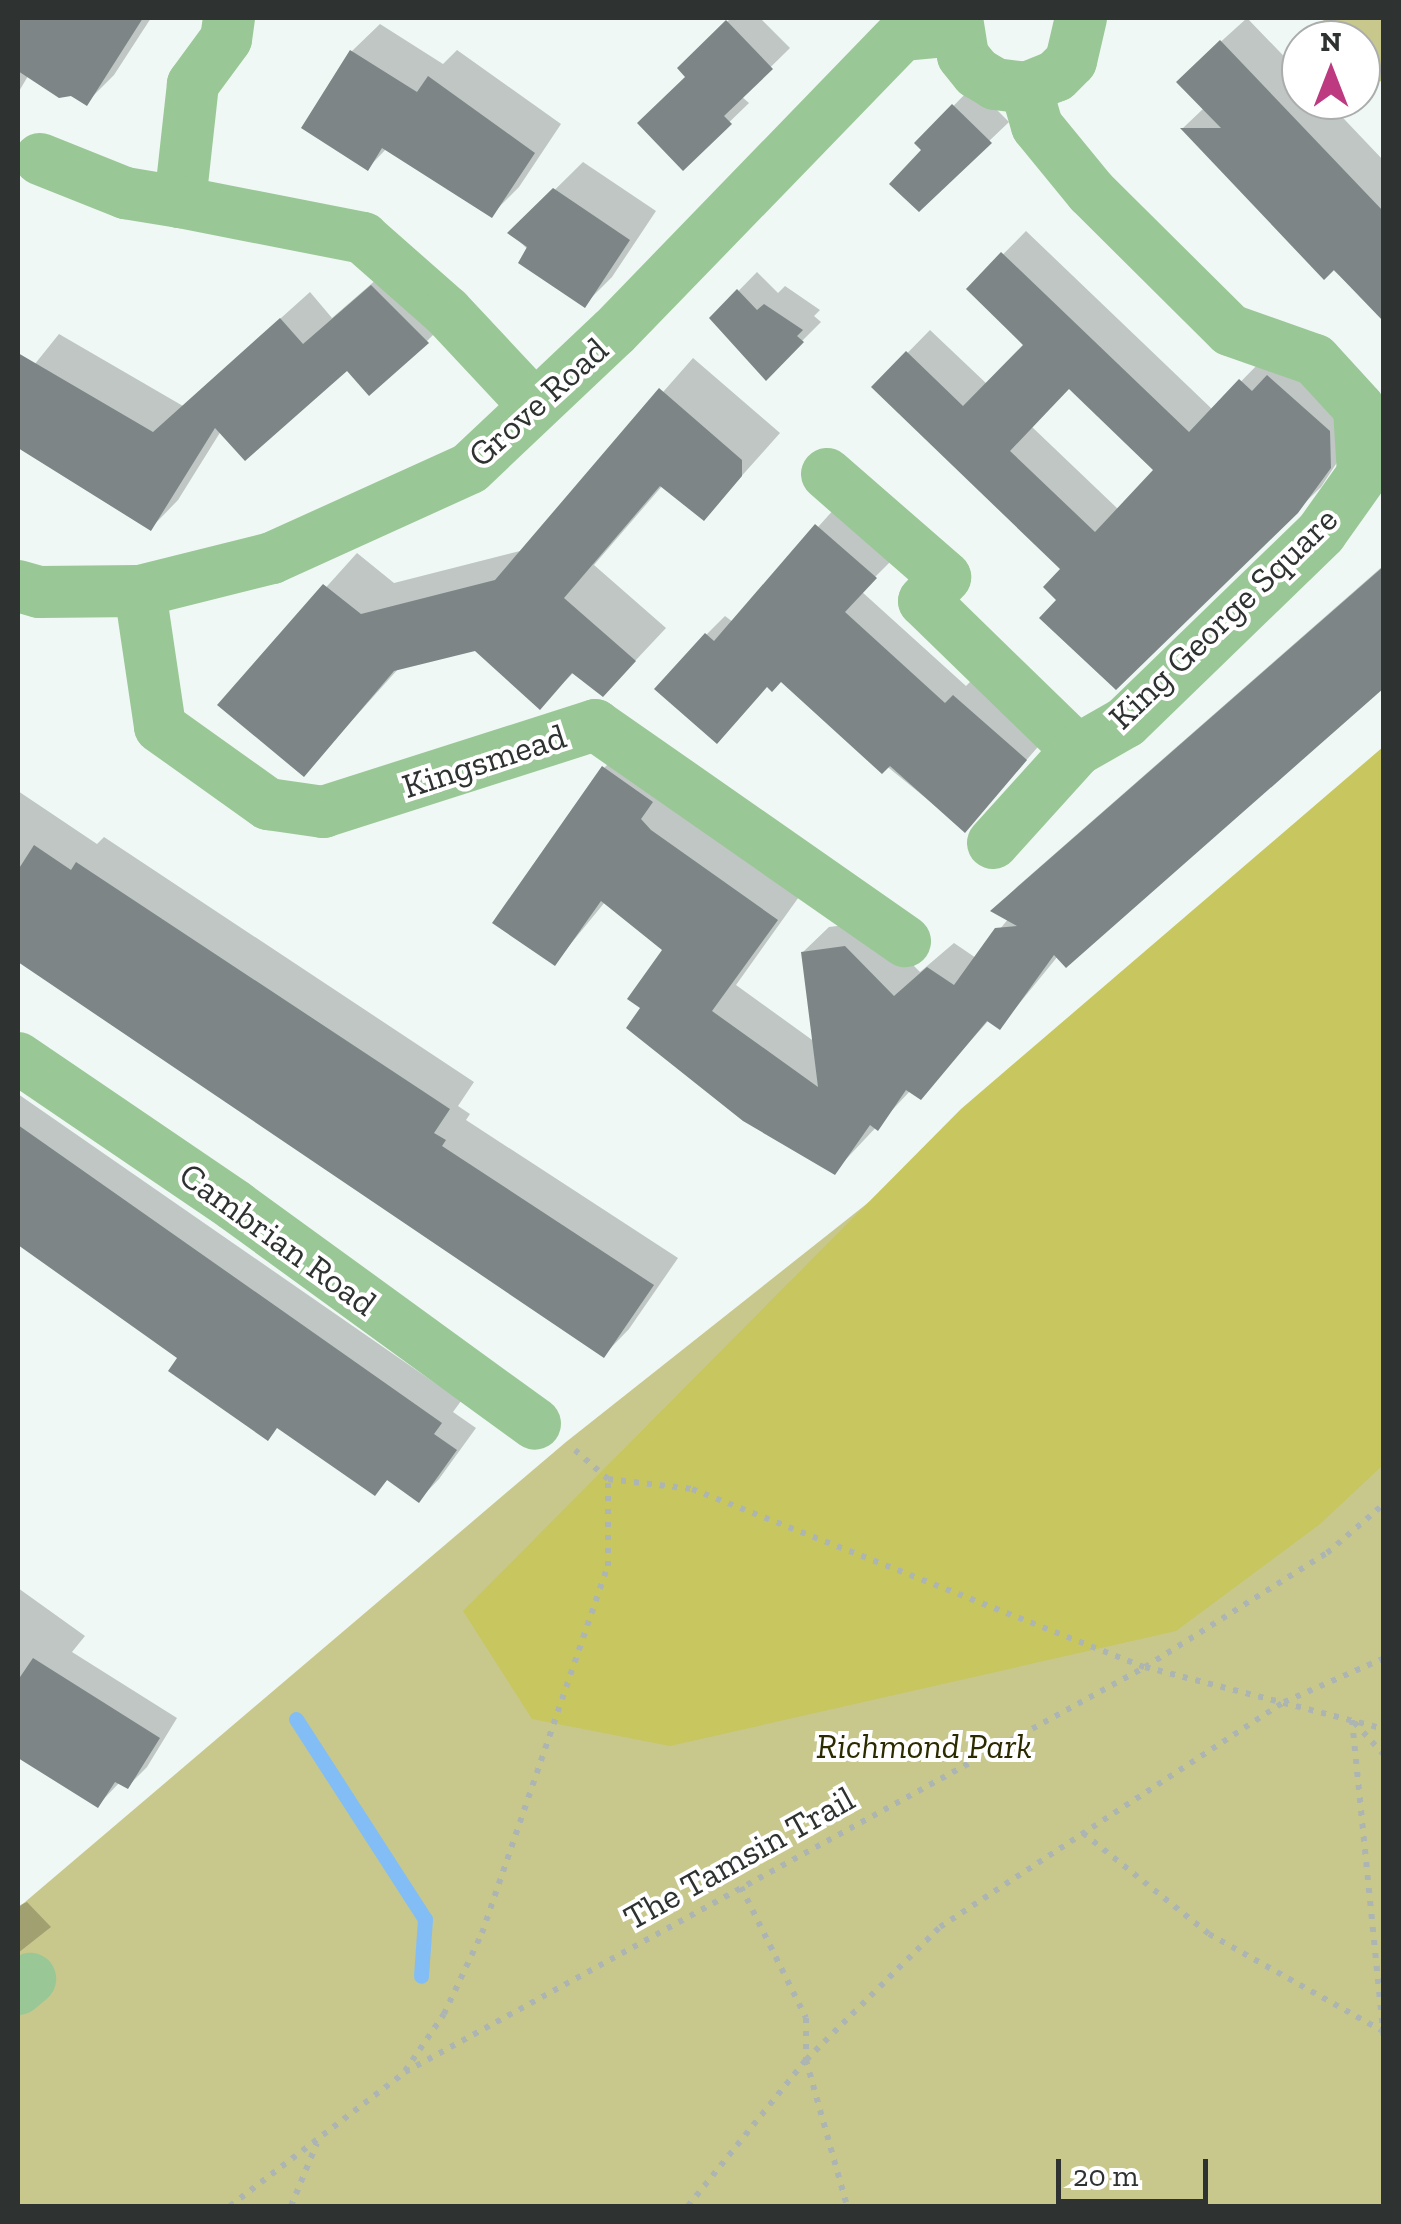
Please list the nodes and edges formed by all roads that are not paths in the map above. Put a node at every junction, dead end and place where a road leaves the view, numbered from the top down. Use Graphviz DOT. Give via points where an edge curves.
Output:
graph roads {
  1 [pos="230,18"];
  2 [pos="1081,18"];
  3 [pos="957,24"];
  4 [pos="1026,88"];
  5 [pos="40,159"];
  6 [pos="180,202"];
  7 [pos="534,405"];
  8 [pos="827,474"];
  9 [pos="18,586"];
  10 [pos="140,591"];
  11 [pos="1078,750"];
  12 [pos="993,843"];
  13 [pos="905,941"];
  14 [pos="18,1058"];
  15 [pos="534,1424"];
  1 -- 6 [label="street" via="226,39 193,84"];
  2 -- 4 [label="street" via="1071,61 1056,76"];
  3 -- 4 [label="street" via="977,73"];
  3 -- 7 [label="street, Grove Road" via="902,35 614,332"];
  4 -- 11 [label="street, King George Square" via="1037,126 1091,192 1230,330 1314,360 1359,408 1362,474 1321,533 1126,722"];
  5 -- 6 [label="street" via="126,193"];
  6 -- 7 [label="street" via="362,238 447,312"];
  7 -- 10 [label="street, Grove Road" via="470,468 272,558"];
  8 -- 11 [label="street" via="945,577 924,602"];
  9 -- 10 [label="street, Grove Road" via="38,592"];
  10 -- 13 [label="street, Kingsmead" via="160,727 268,804 323,812 595,725"];
  11 -- 12 [label="street, King George Square"];
  14 -- 15 [label="street, Cambrian Road" via="234,1205"];
}
